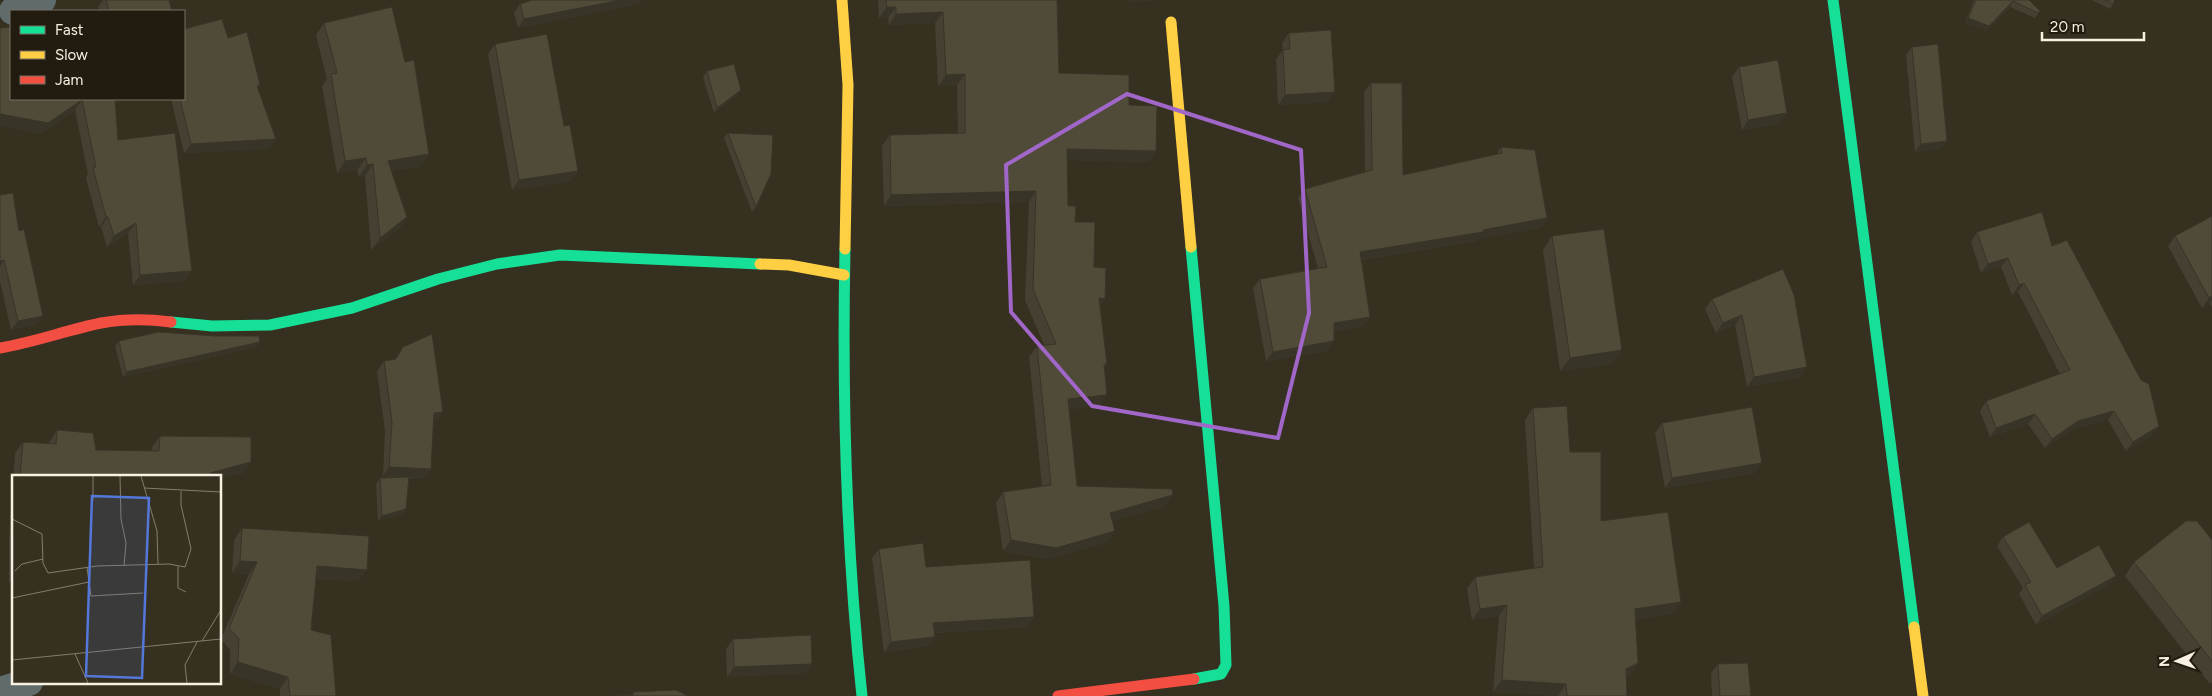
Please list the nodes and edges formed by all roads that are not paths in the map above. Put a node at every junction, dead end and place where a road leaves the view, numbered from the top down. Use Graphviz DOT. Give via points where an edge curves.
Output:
graph roads {
  1 [pos="42,0"];
  2 [pos="842,0"];
  3 [pos="1833,0"];
  4 [pos="17,10"];
  5 [pos="1170,22"];
  6 [pos="844,275"];
  7 [pos="0,348"];
  8 [pos="23,684"];
  9 [pos="0,691"];
  10 [pos="862,696"];
  11 [pos="1058,696"];
  12 [pos="1924,696"];
  1 -- 4 [label="street"];
  2 -- 6 [label="street" via="848,85"];
  3 -- 12 [label="street"];
  5 -- 11 [label="street" via="1224,606 1226,665 1220,674 1208,678"];
  6 -- 7 [label="street" via="789,265 560,255 497,264 438,279 352,308 270,325 212,326 155,320 102,323 31,343"];
  6 -- 10 [label="street" via="843,361 852,604"];
  8 -- 9 [label="street"];
}
